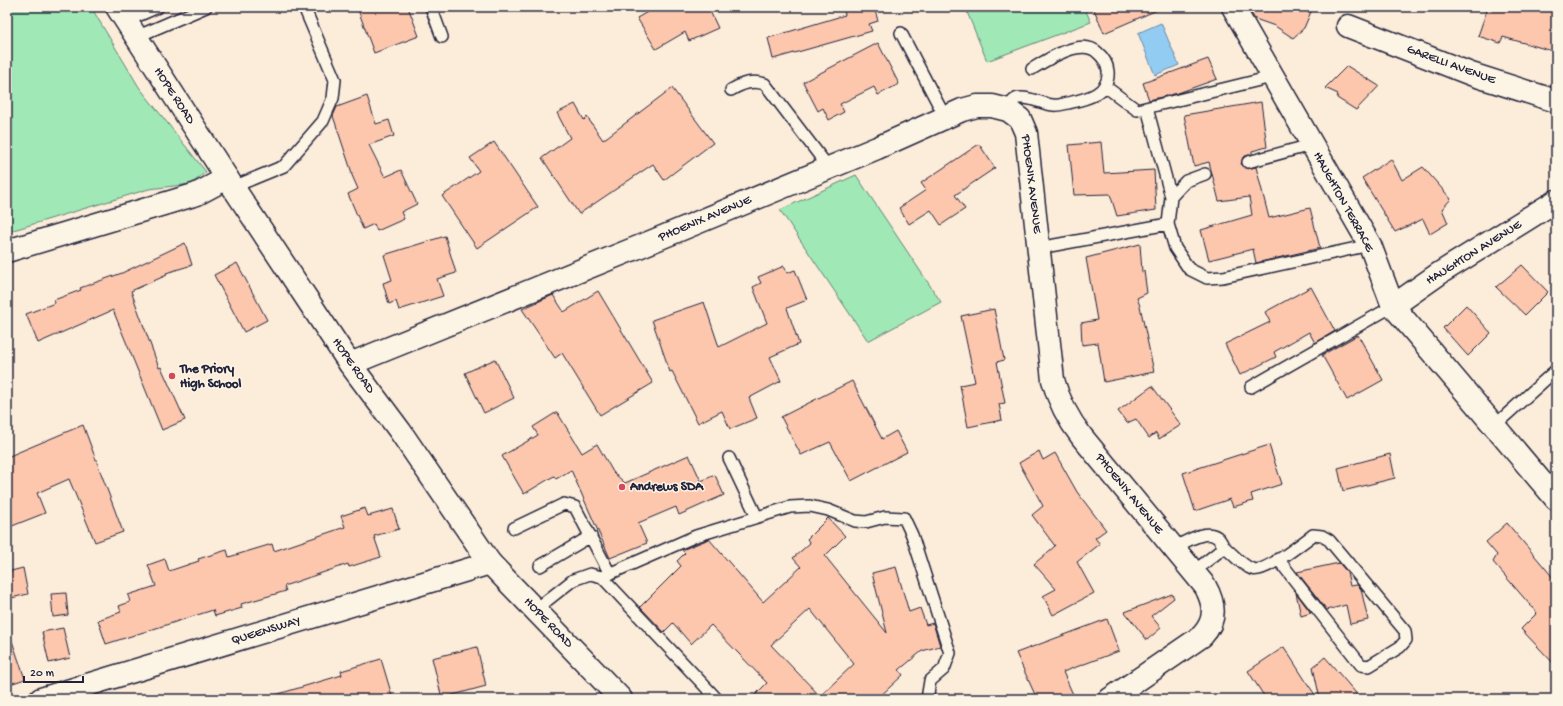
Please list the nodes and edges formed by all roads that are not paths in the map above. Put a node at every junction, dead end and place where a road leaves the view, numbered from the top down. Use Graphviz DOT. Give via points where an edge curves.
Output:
graph roads {
  1 [pos="158,7"];
  2 [pos="206,7"];
  3 [pos="304,7"];
  4 [pos="431,7"];
  5 [pos="1233,7"];
  6 [pos="126,22"];
  7 [pos="1348,26"];
  8 [pos="901,33"];
  9 [pos="442,37"];
  10 [pos="1032,69"];
  11 [pos="1272,77"];
  12 [pos="1106,87"];
  13 [pos="731,90"];
  14 [pos="1556,102"];
  15 [pos="1147,108"];
  16 [pos="1008,110"];
  17 [pos="945,117"];
  18 [pos="1311,145"];
  19 [pos="1248,162"];
  20 [pos="829,168"];
  21 [pos="1205,174"];
  22 [pos="230,182"];
  23 [pos="1171,197"];
  24 [pos="1556,201"];
  25 [pos="1168,224"];
  26 [pos="1370,245"];
  27 [pos="1039,248"];
  28 [pos="7,251"];
  29 [pos="1393,306"];
  30 [pos="350,364"];
  31 [pos="1556,370"];
  32 [pos="1251,387"];
  33 [pos="1494,426"];
  34 [pos="729,458"];
  35 [pos="1556,499"];
  36 [pos="757,517"];
  37 [pos="514,528"];
  38 [pos="591,536"];
  39 [pos="1223,546"];
  40 [pos="1173,548"];
  41 [pos="1278,559"];
  42 [pos="490,564"];
  43 [pos="540,566"];
  44 [pos="1193,572"];
  45 [pos="606,576"];
  46 [pos="535,610"];
  47 [pos="41,699"];
  48 [pos="621,699"];
  49 [pos="717,699"];
  50 [pos="927,699"];
  51 [pos="1110,699"];
  1 -- 6 [label="lane"];
  2 -- 6 [label="lane"];
  3 -- 22 [label="lane" via="335,80 333,98 323,120 284,166"];
  4 -- 9 [label="lane"];
  5 -- 11 [label="street, HAUGHTON TERRACE"];
  6 -- 22 [label="street, HOPE ROAD"];
  7 -- 14 [label="street, GARELLI AVENUE" via="1471,74"];
  8 -- 17 [label="lane"];
  10 -- 12 [label="lane" via="1050,58 1080,46 1094,48 1104,58 1108,67 1109,78"];
  11 -- 15 [label="lane"];
  11 -- 18 [label="street, HAUGHTON TERRACE"];
  12 -- 15 [label="lane" via="1137,110"];
  12 -- 16 [label="lane" via="1076,101 1053,106 1032,99 1019,98 1012,101"];
  13 -- 20 [label="lane" via="754,81 765,84"];
  15 -- 23 [label="lane"];
  16 -- 17 [label="street, PHOENIX AVENUE" via="977,106"];
  16 -- 27 [label="street, PHOENIX AVENUE" via="1020,119 1026,133"];
  17 -- 20 [label="street, PHOENIX AVENUE"];
  18 -- 19 [label="lane"];
  18 -- 26 [label="street, HAUGHTON TERRACE"];
  20 -- 30 [label="street, PHOENIX AVENUE"];
  21 -- 23 [label="lane" via="1186,181"];
  22 -- 28 [label="street"];
  22 -- 30 [label="street, HOPE ROAD"];
  23 -- 25 [label="lane"];
  24 -- 29 [label="street, HAUGHTON AVENUE" via="1440,273"];
  25 -- 26 [label="lane" via="1175,248 1189,269 1206,278 1223,278"];
  25 -- 27 [label="lane"];
  26 -- 29 [label="street, HAUGHTON TERRACE"];
  27 -- 40 [label="street, PHOENIX AVENUE" via="1053,380 1059,401 1069,420"];
  29 -- 32 [label="lane"];
  29 -- 33 [label="street, HAUGHTON TERRACE"];
  30 -- 42 [label="street, HOPE ROAD" via="400,431"];
  31 -- 33 [label="lane"];
  33 -- 35 [label="street, HAUGHTON TERRACE"];
  34 -- 36 [label="lane"];
  36 -- 45 [label="lane" via="696,536"];
  36 -- 50 [label="lane" via="790,507 810,506 828,510 854,521 866,522 885,517 904,518 912,535 950,654 944,668 930,680"];
  37 -- 38 [label="lane" via="564,504 576,507"];
  38 -- 43 [label="lane"];
  38 -- 45 [label="lane"];
  39 -- 40 [label="lane" via="1221,540 1213,534 1205,534"];
  39 -- 41 [label="lane" via="1250,569 1257,570"];
  39 -- 44 [label="lane"];
  40 -- 44 [label="street, PHOENIX AVENUE"];
  41 -- 41 [label="lane" via="1313,535 1329,540 1405,631 1406,640 1400,647 1369,666 1361,665"];
  42 -- 46 [label="street, HOPE ROAD"];
  42 -- 47 [label="street, QUEENSWAY"];
  44 -- 51 [label="street, PHOENIX AVENUE" via="1212,598 1213,619 1209,629"];
  45 -- 46 [label="lane" via="590,574 573,580"];
  45 -- 49 [label="lane"];
  46 -- 48 [label="street, HOPE ROAD"];
}
